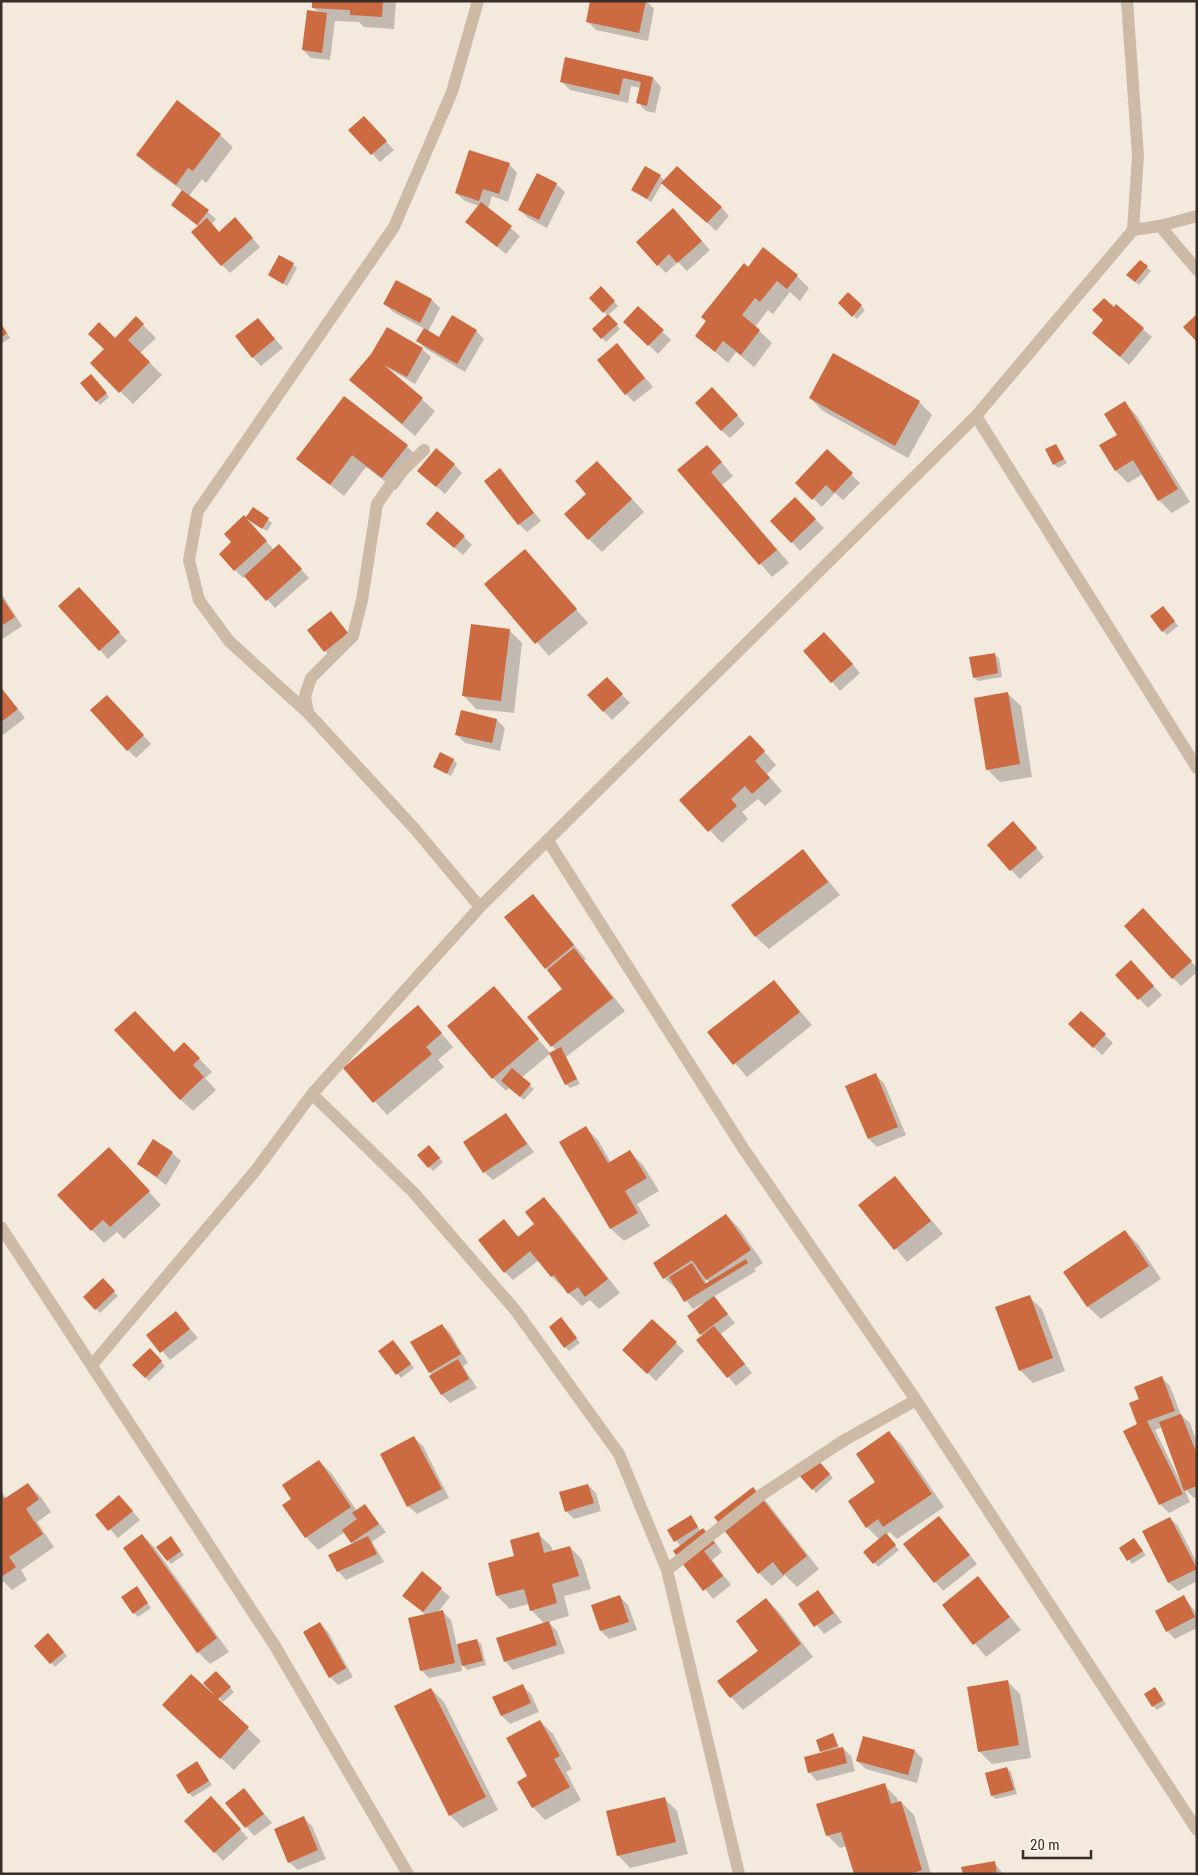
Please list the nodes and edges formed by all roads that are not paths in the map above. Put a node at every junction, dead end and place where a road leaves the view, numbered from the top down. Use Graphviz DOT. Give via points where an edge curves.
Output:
graph roads {
  1 [pos="478,1"];
  2 [pos="1127,1"];
  3 [pos="1197,216"];
  4 [pos="1160,226"];
  5 [pos="1133,230"];
  6 [pos="1197,270"];
  7 [pos="976,416"];
  8 [pos="424,450"];
  9 [pos="308,713"];
  10 [pos="1197,768"];
  11 [pos="548,841"];
  12 [pos="480,907"];
  13 [pos="312,1094"];
  14 [pos="1,1227"];
  15 [pos="92,1365"];
  16 [pos="916,1400"];
  17 [pos="667,1570"];
  18 [pos="1197,1830"];
  19 [pos="408,1874"];
  20 [pos="739,1874"];
  1 -- 9 [label="street" via="452,92 394,228 198,511 189,560 199,600 229,642"];
  2 -- 5 [label="street" via="1138,156"];
  3 -- 4 [label="street"];
  4 -- 5 [label="street"];
  4 -- 6 [label="street"];
  5 -- 7 [label="street"];
  7 -- 10 [label="street"];
  7 -- 11 [label="street"];
  8 -- 9 [label="street" via="395,478 377,504 353,636 311,678 305,696"];
  9 -- 12 [label="street" via="414,828"];
  11 -- 12 [label="street"];
  11 -- 16 [label="street" via="743,1148"];
  12 -- 13 [label="street"];
  13 -- 15 [label="street" via="256,1170"];
  13 -- 17 [label="street" via="414,1193 516,1311 619,1454"];
  14 -- 15 [label="street"];
  15 -- 19 [label="street" via="275,1646"];
  16 -- 17 [label="street" via="843,1441 764,1493"];
  16 -- 18 [label="street"];
  17 -- 20 [label="street"];
}
